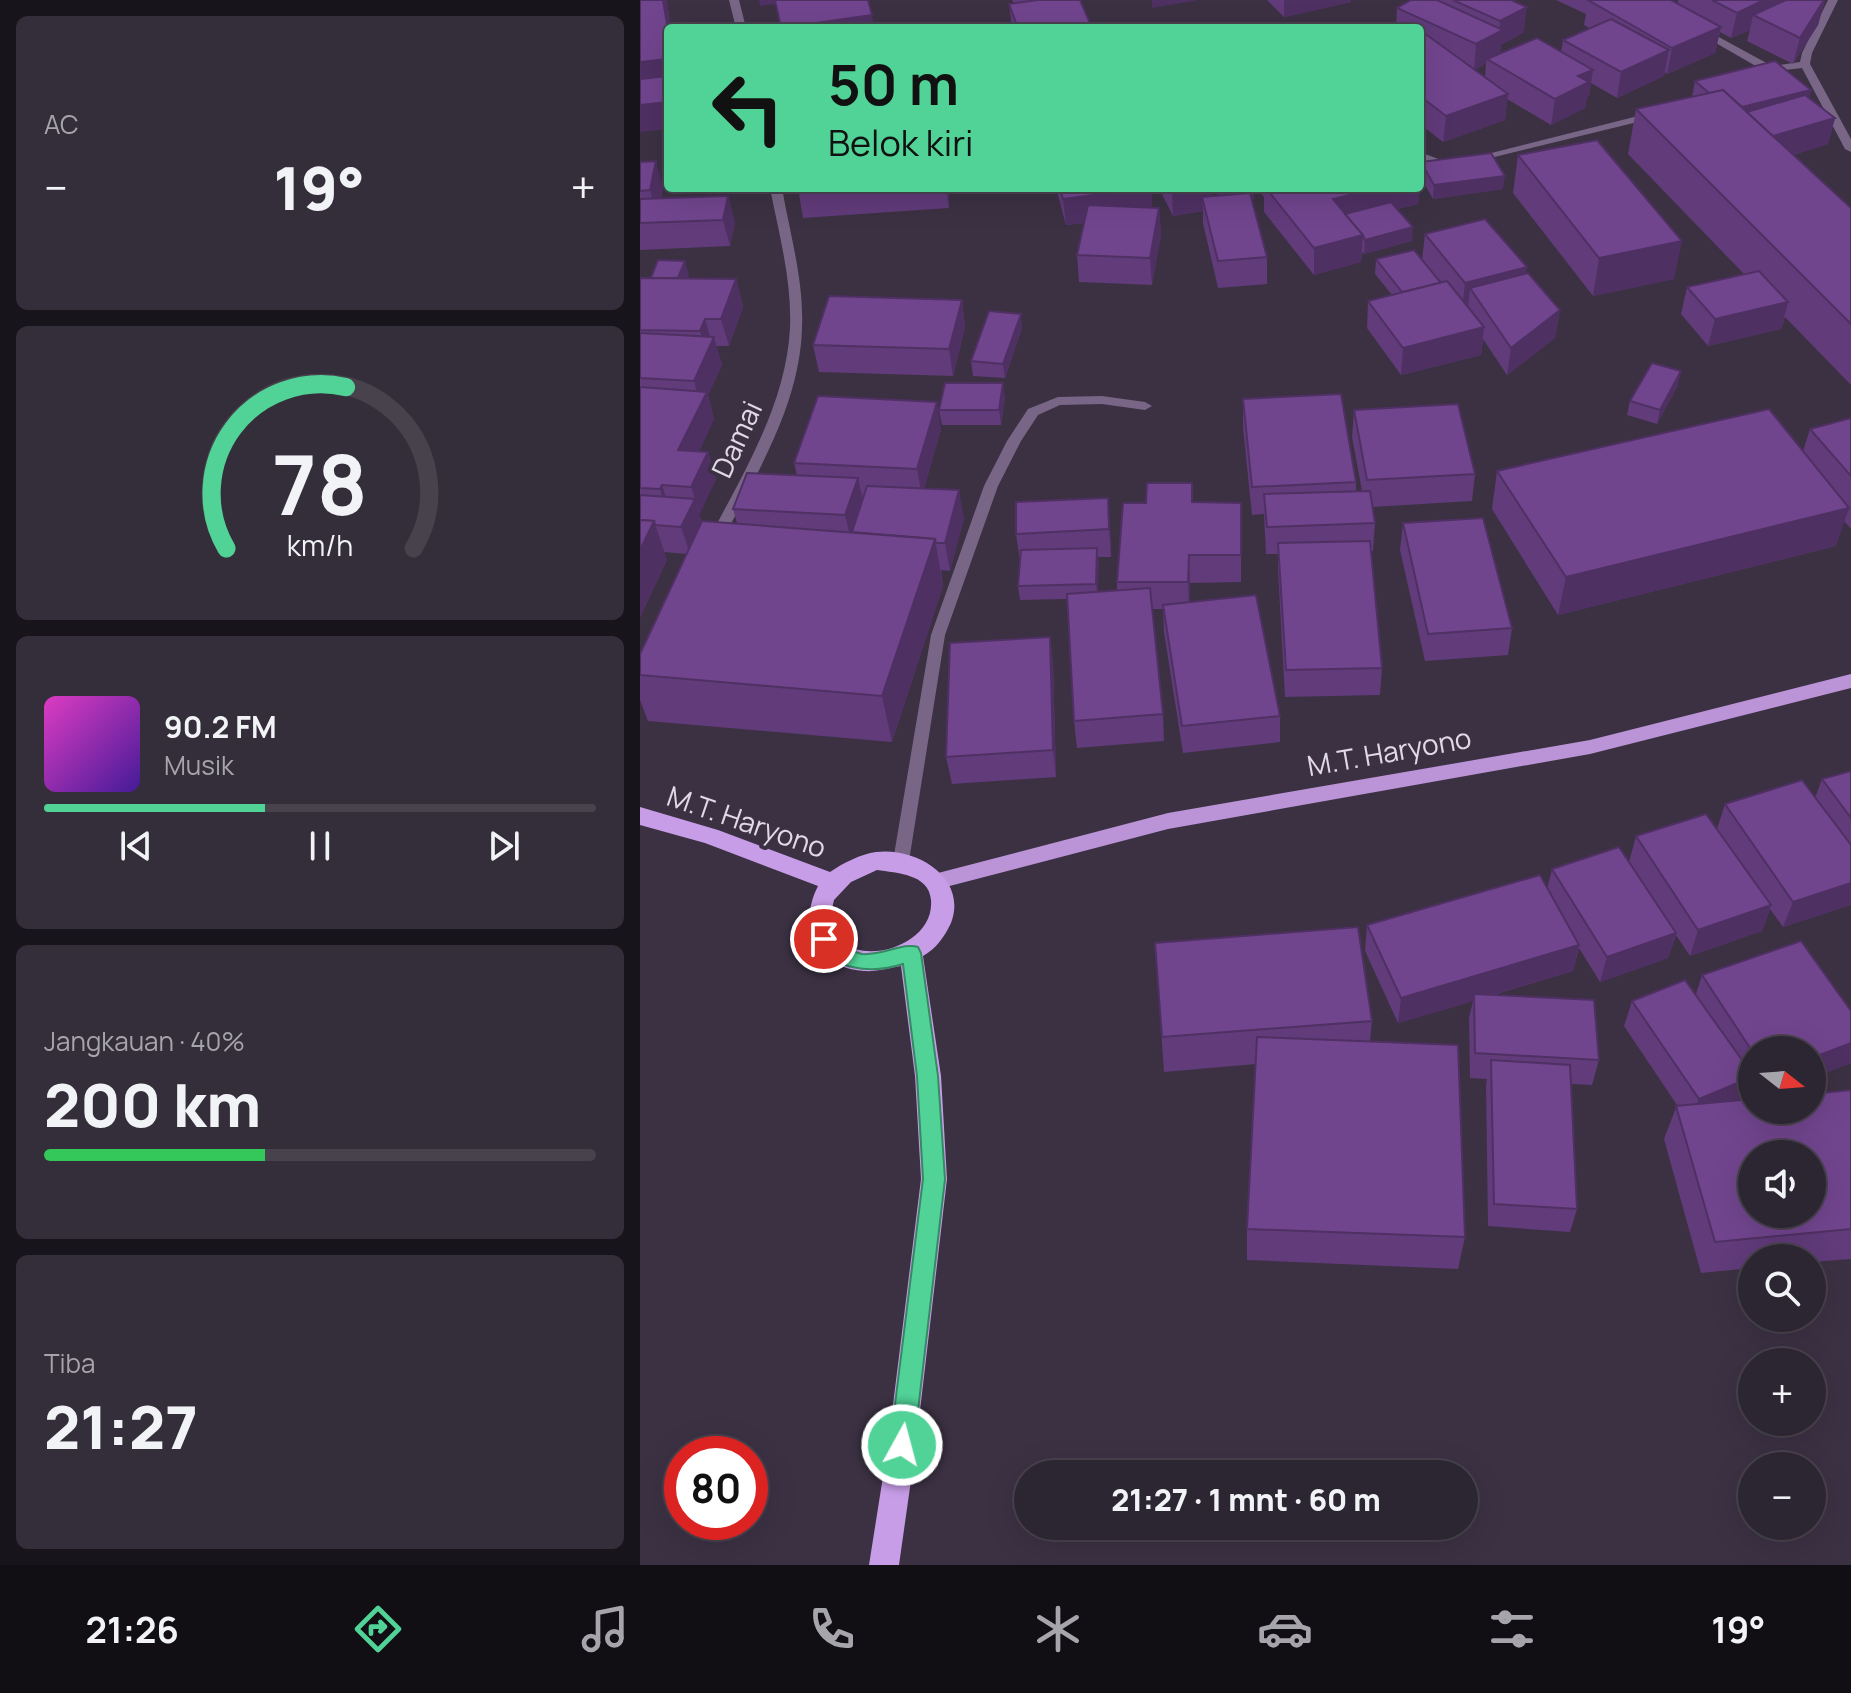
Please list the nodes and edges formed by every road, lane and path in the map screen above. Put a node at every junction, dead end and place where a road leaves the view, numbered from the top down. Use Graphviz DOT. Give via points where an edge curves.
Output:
graph roads {
  1 [pos="734,0"];
  2 [pos="1833,0"];
  3 [pos="740,24"];
  4 [pos="1692,27"];
  5 [pos="1805,64"];
  6 [pos="1769,69"];
  7 [pos="1755,75"];
  8 [pos="1661,114"];
  9 [pos="1851,149"];
  10 [pos="1424,157"];
  11 [pos="777,192"];
  12 [pos="1145,406"];
  13 [pos="709,552"];
  14 [pos="1851,681"];
  15 [pos="640,816"];
  16 [pos="901,861"];
  17 [pos="938,881"];
  18 [pos="834,883"];
  19 [pos="911,953"];
  20 [pos="884,1565"];
  1 -- 3 [label="street"];
  2 -- 5 [label="street"];
  4 -- 6 [label="street"];
  5 -- 6 [label="street"];
  5 -- 9 [label="street"];
  6 -- 7 [label="street"];
  8 -- 10 [label="street" via="1455,164 1436,164"];
  11 -- 13 [label="street, Damai" via="794,282 792,360 771,427"];
  12 -- 16 [label="street" via="1058,401 1033,412 1014,441 991,486 938,635"];
  14 -- 17 [label="main road, M.T. Haryono" via="1590,747 1168,821"];
  15 -- 18 [label="highway, M.T. Haryono"];
  16 -- 17 [label="highway" via="923,868"];
  16 -- 18 [label="highway" via="877,861"];
  17 -- 19 [label="highway" via="945,899 942,919"];
  18 -- 19 [label="highway" via="821,901 818,921 824,939 839,954 861,962"];
  19 -- 20 [label="highway" via="928,1076 934,1179"];
}
